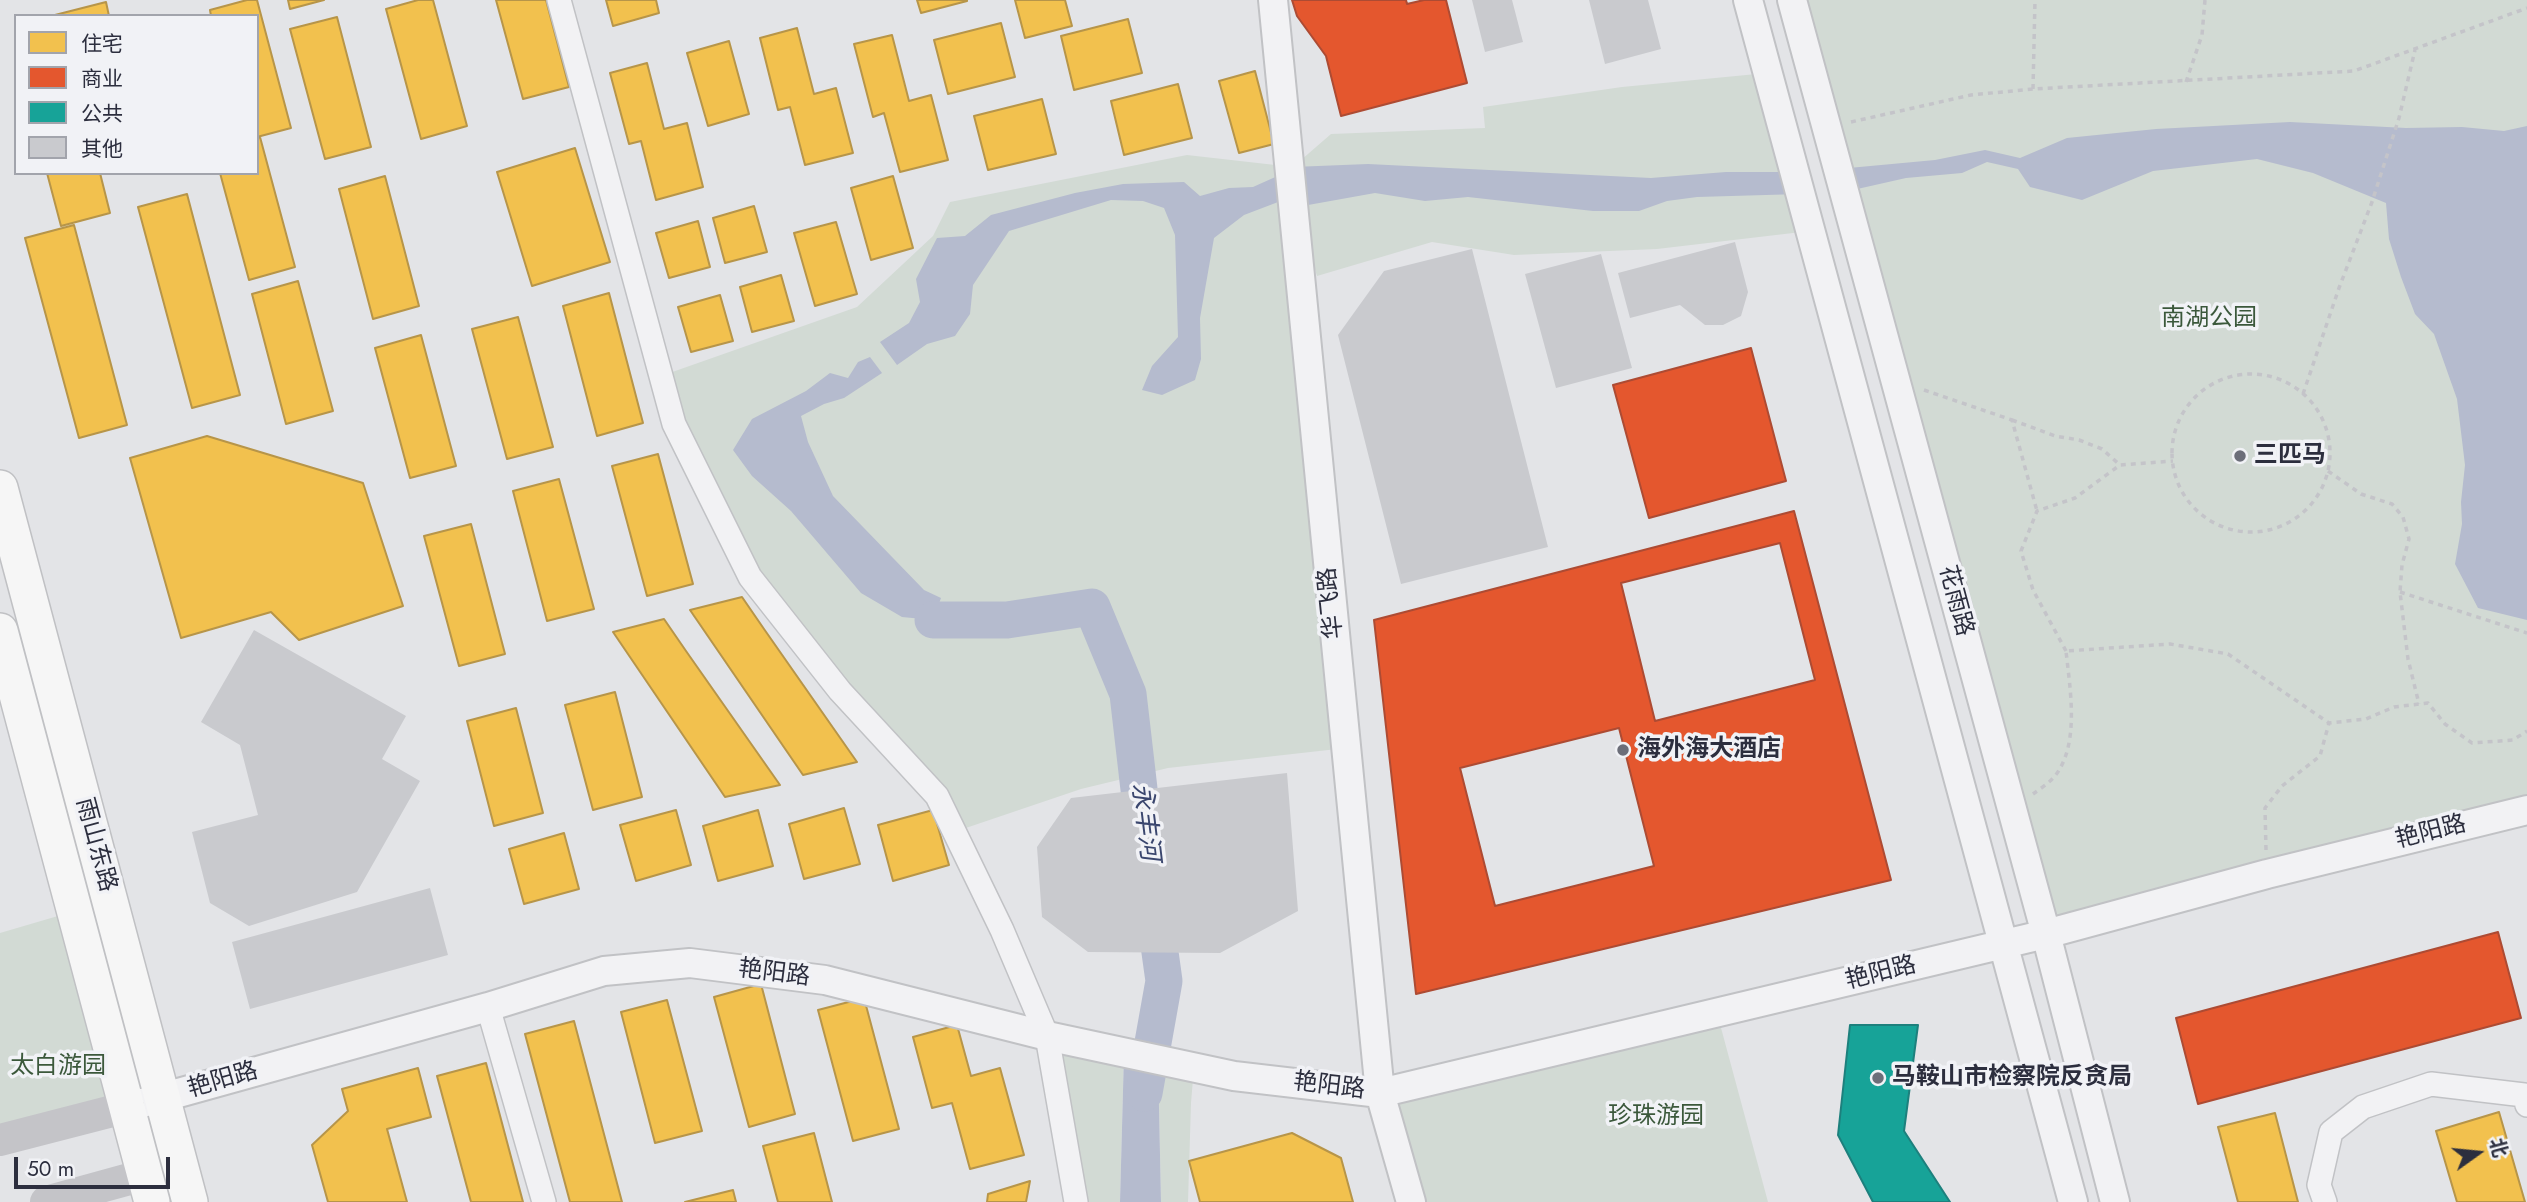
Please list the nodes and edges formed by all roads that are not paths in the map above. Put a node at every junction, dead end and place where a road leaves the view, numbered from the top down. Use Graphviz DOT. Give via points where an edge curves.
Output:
graph roads {
  1 [pos="559,0"];
  2 [pos="1273,0"];
  3 [pos="1748,0"];
  4 [pos="1792,0"];
  5 [pos="0,488"];
  6 [pos="0,631"];
  7 [pos="2527,810"];
  8 [pos="2046,934"];
  9 [pos="2003,944"];
  10 [pos="488,1007"];
  11 [pos="1047,1036"];
  12 [pos="1380,1093"];
  13 [pos="162,1098"];
  14 [pos="2527,1105"];
  15 [pos="128,1107"];
  16 [pos="0,1140"];
  17 [pos="148,1189"];
  18 [pos="46,1202"];
  19 [pos="190,1202"];
  20 [pos="544,1202"];
  21 [pos="1076,1202"];
  22 [pos="1411,1202"];
  23 [pos="2073,1202"];
  24 [pos="2115,1202"];
  25 [pos="2325,1202"];
  1 -- 11 [label="street" via="674,424 750,577 840,691 937,796 1003,930"];
  2 -- 12 [label="street, 华飞路"];
  3 -- 9 [label="street"];
  4 -- 8 [label="street, 花雨路"];
  5 -- 13 [label="main road, 雨山东路"];
  6 -- 15 [label="main road, 雨山东路"];
  7 -- 8 [label="street, 艳阳路"];
  8 -- 9 [label="street, 艳阳路"];
  8 -- 24 [label="street, 花雨路"];
  9 -- 12 [label="street, 艳阳路"];
  9 -- 23 [label="street"];
  10 -- 11 [label="street, 艳阳路" via="604,971 690,962 825,980"];
  10 -- 13 [label="street, 艳阳路"];
  10 -- 20 [label="street"];
  11 -- 12 [label="street, 艳阳路" via="1234,1076"];
  11 -- 21 [label="street"];
  12 -- 22 [label="street, 华飞路"];
  13 -- 15 [label="street, 艳阳路"];
  13 -- 19 [label="main road, 雨山东路"];
  14 -- 25 [label="street" via="2524,1095 2431,1084 2362,1107 2331,1132 2319,1185"];
  15 -- 16 [label="main road"];
  15 -- 17 [label="main road, 雨山东路"];
  17 -- 18 [label="main road"];
}
